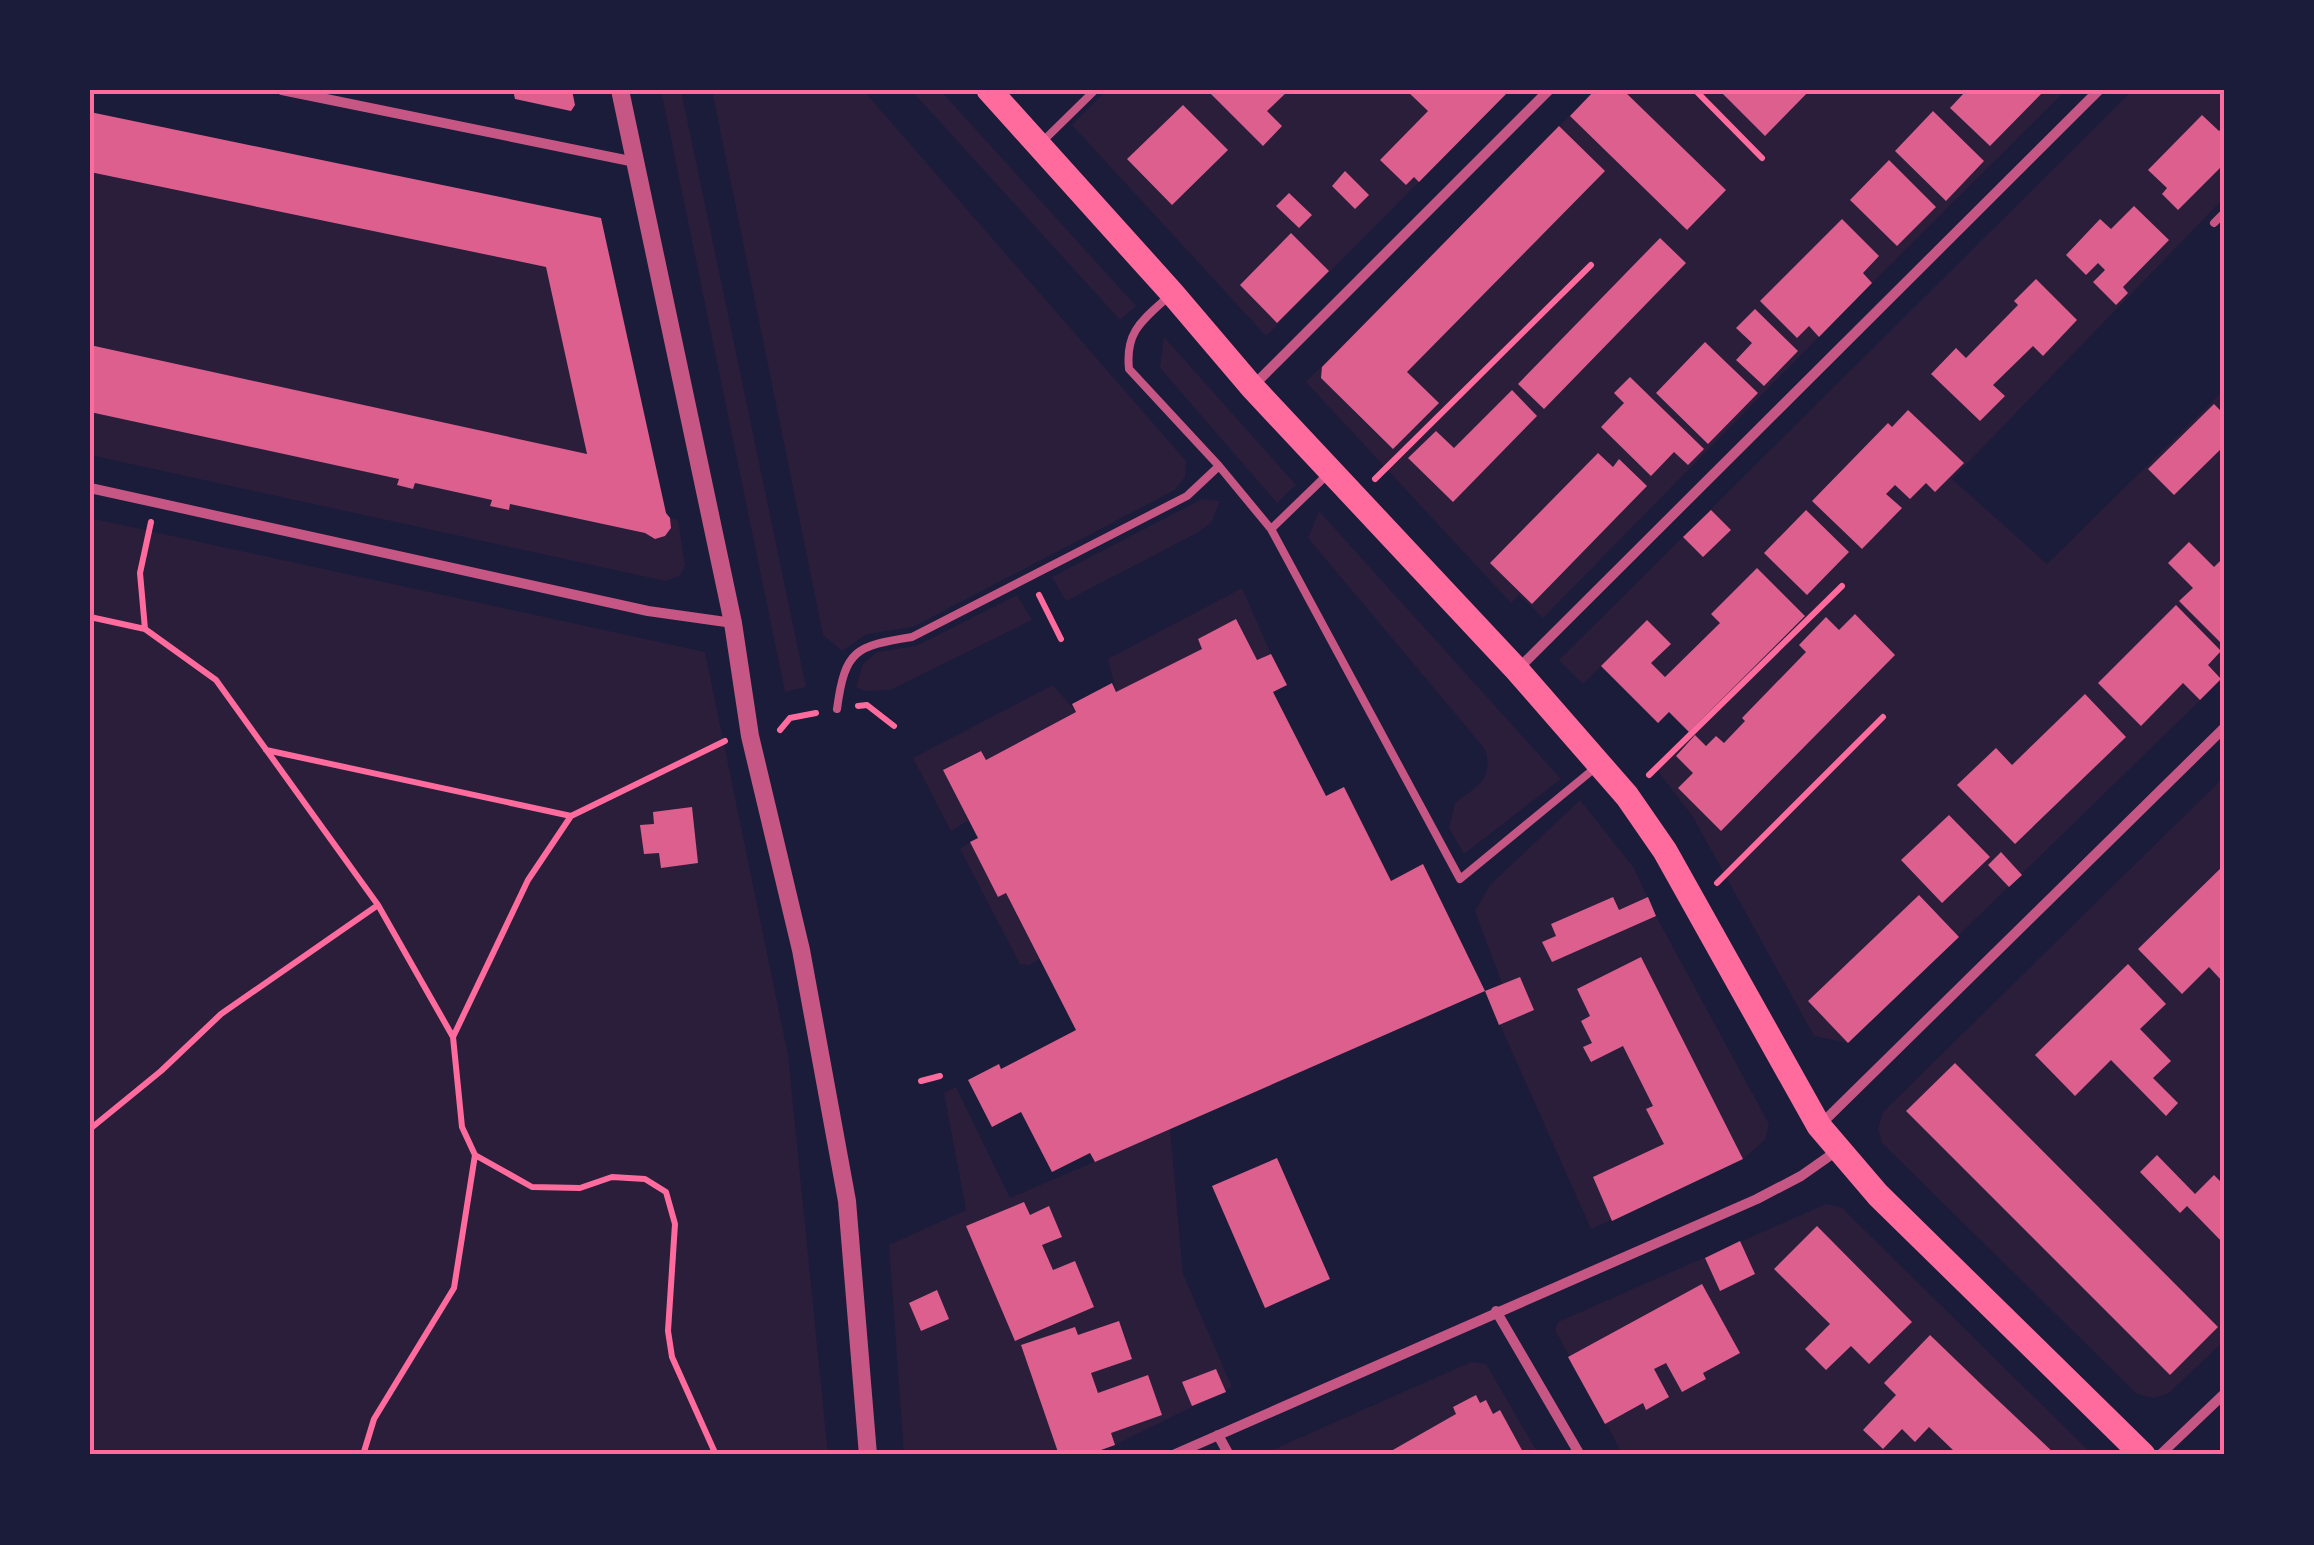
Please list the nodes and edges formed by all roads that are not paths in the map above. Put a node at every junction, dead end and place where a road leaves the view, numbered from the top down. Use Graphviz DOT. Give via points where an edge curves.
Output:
graph roads {
  1 [pos="282,90"];
  2 [pos="620,90"];
  3 [pos="989,90"];
  4 [pos="1094,90"];
  5 [pos="1549,90"];
  6 [pos="2100,90"];
  7 [pos="1038,145"];
  8 [pos="635,162"];
  9 [pos="2224,213"];
  10 [pos="2214,224"];
  11 [pos="1172,292"];
  12 [pos="1252,387"];
  13 [pos="1220,466"];
  14 [pos="1331,470"];
  15 [pos="90,488"];
  16 [pos="1271,529"];
  17 [pos="733,623"];
  18 [pos="1517,670"];
  19 [pos="837,709"];
  20 [pos="2224,728"];
  21 [pos="1600,765"];
  22 [pos="1819,1126"];
  23 [pos="1838,1149"];
  24 [pos="1496,1311"];
  25 [pos="2224,1394"];
  26 [pos="1218,1435"];
  27 [pos="868,1455"];
  28 [pos="1173,1455"];
  29 [pos="1229,1455"];
  30 [pos="1580,1455"];
  31 [pos="2143,1455"];
  32 [pos="2160,1455"];
  1 -- 8 [label="street"];
  2 -- 8 [label="street"];
  3 -- 7 [label="main road"];
  4 -- 7 [label="lane"];
  5 -- 12 [label="street"];
  6 -- 18 [label="street"];
  7 -- 11 [label="main road"];
  8 -- 17 [label="street"];
  9 -- 10 [label="lane"];
  11 -- 12 [label="main road"];
  11 -- 13 [label="lane" via="1137,326 1126,347 1129,369"];
  12 -- 14 [label="main road"];
  13 -- 16 [label="lane"];
  13 -- 19 [label="lane" via="1186,496 912,637 868,644 850,658"];
  14 -- 16 [label="lane"];
  14 -- 18 [label="main road"];
  15 -- 17 [label="street" via="648,611"];
  16 -- 21 [label="lane" via="1460,879"];
  17 -- 27 [label="street" via="750,736 802,950 847,1200"];
  18 -- 21 [label="main road"];
  20 -- 22 [label="street"];
  21 -- 22 [label="main road" via="1696,905"];
  22 -- 23 [label="main road"];
  23 -- 24 [label="street" via="1758,1199"];
  23 -- 31 [label="main road"];
  24 -- 26 [label="street"];
  24 -- 30 [label="street"];
  25 -- 32 [label="street"];
  26 -- 28 [label="street"];
  26 -- 29 [label="street"];
}
